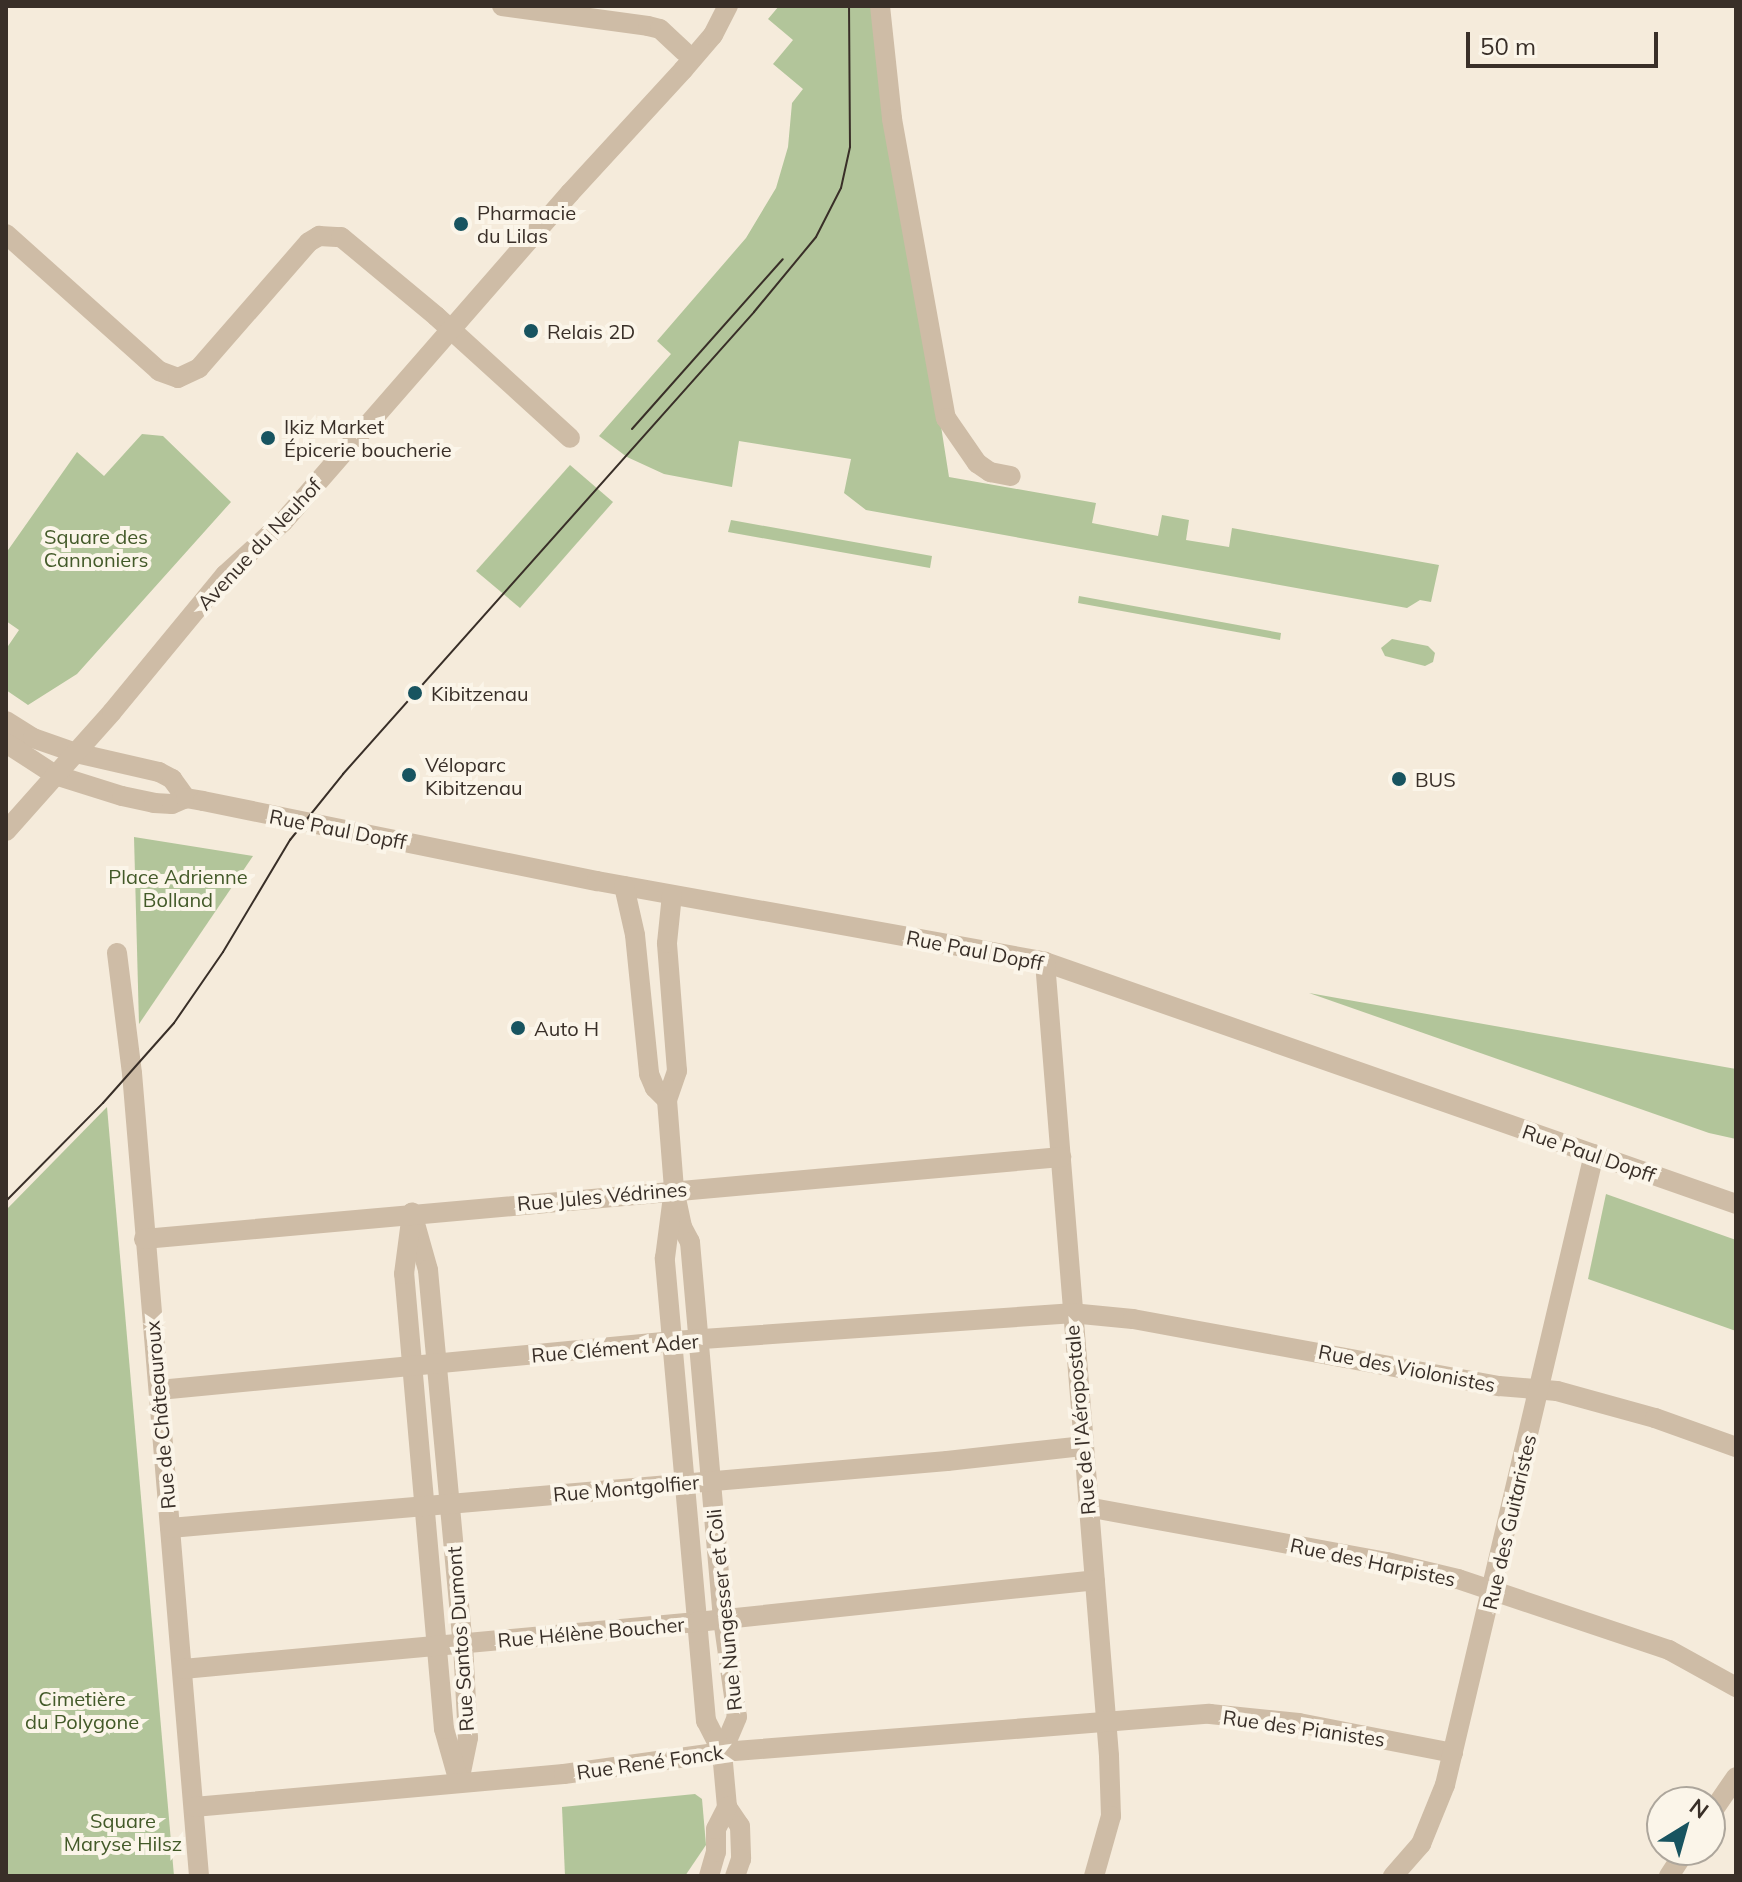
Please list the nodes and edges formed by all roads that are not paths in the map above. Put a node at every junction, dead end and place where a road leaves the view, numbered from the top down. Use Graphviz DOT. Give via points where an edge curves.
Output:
graph roads {
  1 [pos="502,6"];
  2 [pos="728,6"];
  3 [pos="880,6"];
  4 [pos="684,51"];
  5 [pos="641,116"];
  6 [pos="6,234"];
  7 [pos="452,330"];
  8 [pos="570,438"];
  9 [pos="1011,476"];
  10 [pos="6,721"];
  11 [pos="6,743"];
  12 [pos="76,753"];
  13 [pos="55,775"];
  14 [pos="186,798"];
  15 [pos="6,831"];
  16 [pos="624,886"];
  17 [pos="672,895"];
  18 [pos="117,953"];
  19 [pos="1045,962"];
  20 [pos="667,1100"];
  21 [pos="1594,1154"];
  22 [pos="1061,1157"];
  23 [pos="674,1189"];
  24 [pos="1736,1204"];
  25 [pos="412,1213"];
  26 [pos="144,1239"];
  27 [pos="1071,1313"];
  28 [pos="697,1340"];
  29 [pos="674,1341"];
  30 [pos="437,1366"];
  31 [pos="413,1367"];
  32 [pos="1539,1389"];
  33 [pos="159,1390"];
  34 [pos="1082,1446"];
  35 [pos="1736,1447"];
  36 [pos="711,1480"];
  37 [pos="686,1483"];
  38 [pos="449,1503"];
  39 [pos="424,1505"];
  40 [pos="1087,1507"];
  41 [pos="170,1528"];
  42 [pos="1095,1580"];
  43 [pos="1494,1590"];
  44 [pos="723,1619"];
  45 [pos="697,1622"];
  46 [pos="463,1644"];
  47 [pos="436,1646"];
  48 [pos="183,1669"];
  49 [pos="1736,1687"];
  50 [pos="1106,1723"];
  51 [pos="722,1752"];
  52 [pos="1453,1753"];
  53 [pos="459,1782"];
  54 [pos="194,1807"];
  55 [pos="727,1807"];
  56 [pos="199,1876"];
  57 [pos="709,1876"];
  58 [pos="735,1876"];
  59 [pos="1094,1876"];
  60 [pos="1393,1876"];
  1 -- 4 [label="street" via="648,26 660,29"];
  2 -- 4 [label="street, Avenue du Neuhof"];
  2 -- 5 [label="street, Avenue du Neuhof" via="713,35"];
  3 -- 9 [label="street" via="892,119 946,418 977,463"];
  4 -- 5 [label="street, Avenue du Neuhof"];
  5 -- 7 [label="street, Avenue du Neuhof"];
  6 -- 7 [label="street" via="159,371 178,378 199,368 309,242 332,234 352,243"];
  7 -- 8 [label="street"];
  7 -- 12 [label="street, Avenue du Neuhof" via="273,533 225,575"];
  10 -- 12 [label="street" via="33,738"];
  11 -- 13 [label="street, Rue Paul Dopff"];
  12 -- 13 [label="street, Avenue du Neuhof"];
  12 -- 14 [label="street" via="159,772"];
  13 -- 14 [label="street, Rue Paul Dopff" via="154,803"];
  13 -- 15 [label="street, Avenue du Neuhof"];
  14 -- 16 [label="street, Rue Paul Dopff"];
  16 -- 17 [label="street, Rue Paul Dopff"];
  16 -- 20 [label="street, Rue Nungesser et Coli" via="635,935 649,1074"];
  17 -- 19 [label="street, Rue Paul Dopff"];
  17 -- 20 [label="street, Rue Nungesser et Coli" via="667,943 677,1071"];
  18 -- 26 [label="street, Rue de Châteauroux"];
  19 -- 21 [label="street, Rue Paul Dopff"];
  19 -- 22 [label="street, Rue de l'Aéropostale"];
  20 -- 23 [label="street, Rue Nungesser et Coli"];
  21 -- 24 [label="street, Rue Paul Dopff"];
  21 -- 32 [label="street, Rue des Guitaristes"];
  22 -- 23 [label="street, Rue Jules Védrines"];
  22 -- 27 [label="street, Rue de l'Aéropostale"];
  23 -- 25 [label="street, Rue Jules Védrines"];
  23 -- 28 [label="street, Rue Nungesser et Coli" via="690,1242"];
  23 -- 29 [label="street, Rue Nungesser et Coli" via="665,1258"];
  25 -- 26 [label="street, Rue Jules Védrines"];
  25 -- 30 [label="street, Rue Santos Dumont" via="428,1270"];
  25 -- 31 [label="street, Rue Santos Dumont" via="404,1274"];
  26 -- 33 [label="street, Rue de Châteauroux"];
  27 -- 28 [label="street, Rue Clément Ader"];
  27 -- 32 [label="street, Rue des Violonistes" via="1133,1319"];
  27 -- 34 [label="street, Rue de l'Aéropostale"];
  28 -- 29 [label="street, Rue Clément Ader"];
  28 -- 36 [label="street, Rue Nungesser et Coli"];
  29 -- 30 [label="street, Rue Clément Ader"];
  29 -- 37 [label="street, Rue Nungesser et Coli"];
  30 -- 31 [label="street, Rue Clément Ader"];
  30 -- 38 [label="street, Rue Santos Dumont"];
  31 -- 33 [label="street, Rue Clément Ader"];
  31 -- 39 [label="street, Rue Santos Dumont"];
  32 -- 35 [label="street, Rue des Violonistes" via="1579,1395"];
  32 -- 43 [label="street, Rue des Guitaristes"];
  33 -- 41 [label="street, Rue de Châteauroux"];
  34 -- 36 [label="street, Rue Montgolfier"];
  34 -- 40 [label="street, Rue de l'Aéropostale"];
  36 -- 37 [label="street, Rue Montgolfier"];
  36 -- 44 [label="street, Rue Nungesser et Coli"];
  37 -- 38 [label="street, Rue Montgolfier"];
  37 -- 45 [label="street, Rue Nungesser et Coli"];
  38 -- 39 [label="street, Rue Montgolfier"];
  38 -- 46 [label="street, Rue Santos Dumont"];
  39 -- 41 [label="street, Rue Montgolfier"];
  39 -- 47 [label="street, Rue Santos Dumont"];
  40 -- 42 [label="street, Rue de l'Aéropostale"];
  40 -- 43 [label="street, Rue des Harpistes" via="1387,1562"];
  41 -- 48 [label="street, Rue de Châteauroux"];
  42 -- 44 [label="street, Rue Hélène Boucher"];
  42 -- 50 [label="street, Rue de l'Aéropostale"];
  43 -- 49 [label="street, Rue des Harpistes" via="1669,1650"];
  43 -- 52 [label="street, Rue des Guitaristes"];
  44 -- 45 [label="street, Rue Hélène Boucher"];
  44 -- 51 [label="street, Rue Nungesser et Coli" via="737,1717"];
  45 -- 46 [label="street, Rue Hélène Boucher"];
  45 -- 51 [label="street, Rue Nungesser et Coli" via="706,1721"];
  46 -- 47 [label="street, Rue Hélène Boucher"];
  46 -- 53 [label="street, Rue Santos Dumont" via="468,1738"];
  47 -- 48 [label="street, Rue Hélène Boucher"];
  47 -- 53 [label="street, Rue Santos Dumont" via="444,1729"];
  48 -- 54 [label="street, Rue de Châteauroux"];
  50 -- 51 [label="street, Rue René Fonck"];
  50 -- 52 [label="street, Rue des Pianistes" via="1233,1714"];
  50 -- 59 [label="street, Rue de l'Aéropostale" via="1111,1816"];
  51 -- 53 [label="street, Rue René Fonck"];
  51 -- 55 [label="street"];
  52 -- 60 [label="street, Rue des Guitaristes" via="1431,1827"];
  53 -- 54 [label="street, Rue René Fonck"];
  54 -- 56 [label="street, Rue de Châteauroux"];
  55 -- 57 [label="street" via="716,1829"];
  55 -- 58 [label="street" via="740,1826 741,1859"];
}
